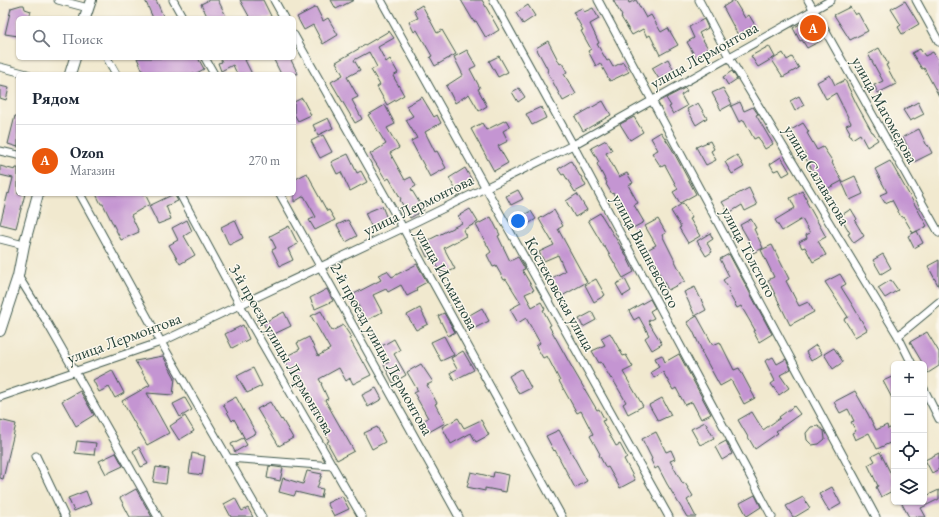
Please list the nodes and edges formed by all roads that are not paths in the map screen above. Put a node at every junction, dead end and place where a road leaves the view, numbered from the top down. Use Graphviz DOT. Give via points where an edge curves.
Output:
graph roads {
  1 [pos="58,0"];
  2 [pos="173,0"];
  3 [pos="274,0"];
  4 [pos="380,0"];
  5 [pos="493,0"];
  6 [pos="598,0"];
  7 [pos="699,0"];
  8 [pos="808,0"];
  9 [pos="831,0"];
  10 [pos="916,0"];
  11 [pos="88,9"];
  12 [pos="813,10"];
  13 [pos="182,16"];
  14 [pos="283,16"];
  15 [pos="296,39"];
  16 [pos="939,42"];
  17 [pos="729,57"];
  18 [pos="74,60"];
  19 [pos="108,60"];
  20 [pos="206,60"];
  21 [pos="0,67"];
  22 [pos="19,72"];
  23 [pos="70,72"];
  24 [pos="115,72"];
  25 [pos="213,72"];
  26 [pos="652,101"];
  27 [pos="573,145"];
  28 [pos="0,151"];
  29 [pos="16,155"];
  30 [pos="485,188"];
  31 [pos="37,196"];
  32 [pos="81,196"];
  33 [pos="181,196"];
  34 [pos="281,196"];
  35 [pos="404,228"];
  36 [pos="939,233"];
  37 [pos="0,239"];
  38 [pos="24,246"];
  39 [pos="321,267"];
  40 [pos="18,276"];
  41 [pos="939,302"];
  42 [pos="240,305"];
  43 [pos="2,320"];
  44 [pos="0,331"];
  45 [pos="898,336"];
  46 [pos="161,342"];
  47 [pos="910,361"];
  48 [pos="75,371"];
  49 [pos="927,395"];
  50 [pos="0,397"];
  51 [pos="939,419"];
  52 [pos="36,456"];
  53 [pos="228,458"];
  54 [pos="332,466"];
  55 [pos="65,517"];
  56 [pos="158,517"];
  57 [pos="262,517"];
  58 [pos="362,517"];
  59 [pos="460,517"];
  60 [pos="562,517"];
  61 [pos="669,517"];
  62 [pos="772,517"];
  63 [pos="876,517"];
  1 -- 11 [label="street"];
  2 -- 13 [label="street"];
  3 -- 14 [label="street"];
  4 -- 30 [label="street, Костековская улица"];
  5 -- 27 [label="street, улица Вишневского"];
  6 -- 26 [label="street, улица Толстого"];
  7 -- 17 [label="street, улица Салаватова"];
  8 -- 12 [label="street, улица Магомедова"];
  9 -- 12 [label="street, улица Лермонтова"];
  10 -- 16 [label="street"];
  12 -- 17 [label="street, улица Лермонтова"];
  12 -- 36 [label="street, улица Магомедова"];
  15 -- 35 [label="street, улица Исмаилова"];
  17 -- 26 [label="street, улица Лермонтова"];
  17 -- 45 [label="street, улица Салаватова"];
  18 -- 23 [label="street"];
  19 -- 24 [label="street"];
  20 -- 25 [label="street"];
  21 -- 22 [label="street"];
  26 -- 27 [label="street, улица Лермонтова"];
  26 -- 63 [label="street, улица Толстого"];
  27 -- 30 [label="street, улица Лермонтова"];
  27 -- 62 [label="street, улица Вишневского"];
  28 -- 29 [label="street"];
  30 -- 35 [label="street, улица Лермонтова"];
  30 -- 61 [label="street, Костековская улица"];
  31 -- 38 [label="street"];
  32 -- 46 [label="street"];
  33 -- 42 [label="street, 3-й проезд улицы Лермонтова"];
  34 -- 39 [label="street, 2-й проезд улицы Лермонтова"];
  35 -- 39 [label="street, улица Лермонтова"];
  35 -- 60 [label="street, улица Исмаилова"];
  37 -- 38 [label="street"];
  38 -- 40 [label="street"];
  39 -- 42 [label="street, улица Лермонтова"];
  39 -- 59 [label="street, 2-й проезд улицы Лермонтова"];
  40 -- 43 [label="street"];
  40 -- 48 [label="street"];
  41 -- 45 [label="street"];
  42 -- 46 [label="street, улица Лермонтова"];
  42 -- 54 [label="street, 3-й проезд улицы Лермонтова"];
  43 -- 44 [label="street"];
  45 -- 47 [label="street, улица Салаватова"];
  46 -- 48 [label="street, улица Лермонтова"];
  46 -- 53 [label="street"];
  48 -- 50 [label="street, улица Лермонтова"];
  48 -- 56 [label="street"];
  49 -- 51 [label="street"];
  52 -- 55 [label="street"];
  53 -- 54 [label="street"];
  53 -- 57 [label="street"];
  54 -- 58 [label="street, 3-й проезд улицы Лермонтова"];
}
